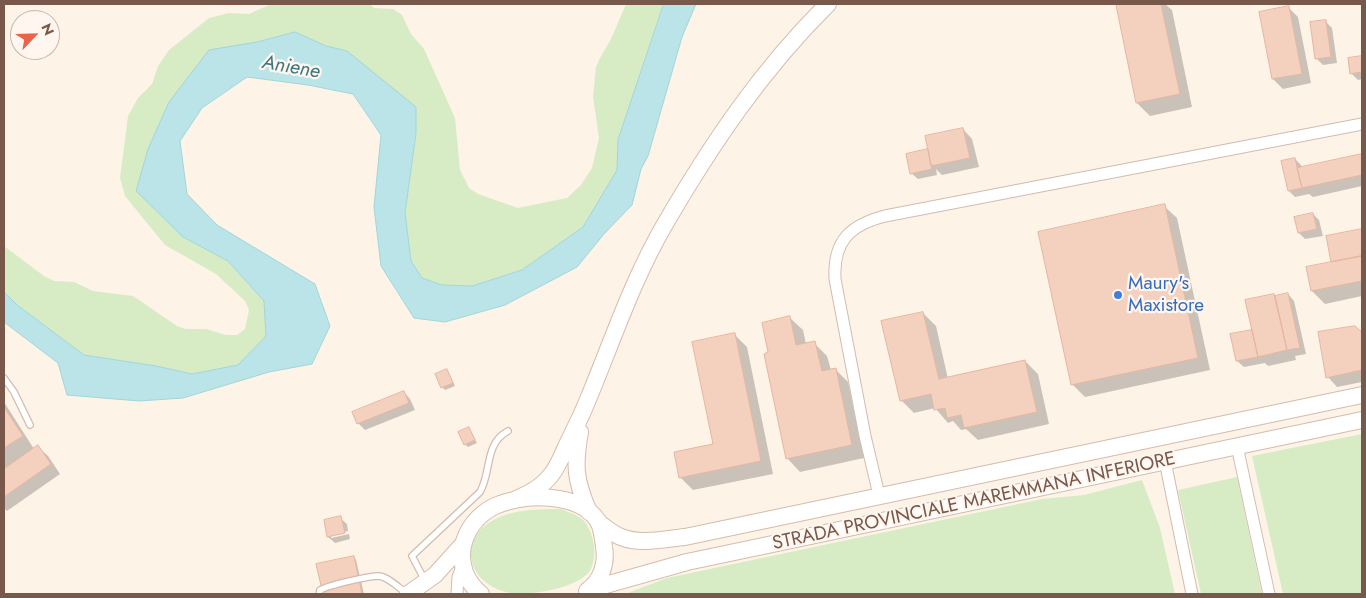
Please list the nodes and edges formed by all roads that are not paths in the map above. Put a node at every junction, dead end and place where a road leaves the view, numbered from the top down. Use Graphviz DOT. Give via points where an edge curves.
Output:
graph roads {
  1 [pos="828,4"];
  2 [pos="1362,124"];
  3 [pos="4,378"];
  4 [pos="1362,395"];
  5 [pos="583,411"];
  6 [pos="1362,420"];
  7 [pos="30,425"];
  8 [pos="508,431"];
  9 [pos="1237,446"];
  10 [pos="1165,461"];
  11 [pos="879,495"];
  12 [pos="514,500"];
  13 [pos="593,517"];
  14 [pos="463,544"];
  15 [pos="462,567"];
  16 [pos="426,582"];
  17 [pos="583,592"];
  18 [pos="319,594"];
  19 [pos="408,594"];
  20 [pos="457,594"];
  21 [pos="480,594"];
  22 [pos="1192,594"];
  23 [pos="1269,594"];
  1 -- 5 [label="main road" via="768,69 718,136 664,225 639,272"];
  2 -- 11 [label="street" via="885,216 863,223 849,232 837,253 835,279"];
  3 -- 7 [label="lane"];
  4 -- 11 [label="main road, STRADA PROVINCIALE MAREMMANA INFERIORE"];
  5 -- 12 [label="main road" via="552,474 538,489"];
  5 -- 13 [label="main road" via="575,471"];
  6 -- 9 [label="main road, STRADA PROVINCIALE MAREMMANA INFERIORE"];
  8 -- 16 [label="lane" via="491,449 487,478 480,492 412,556"];
  9 -- 10 [label="main road, STRADA PROVINCIALE MAREMMANA INFERIORE"];
  9 -- 23 [label="street"];
  10 -- 17 [label="main road, STRADA PROVINCIALE MAREMMANA INFERIORE" via="687,562"];
  10 -- 22 [label="street"];
  11 -- 13 [label="main road, STRADA PROVINCIALE MAREMMANA INFERIORE" via="655,541 620,537"];
  12 -- 13 [label="main road, STRADA PROVINCIALE MAREMMANA INFERIORE" via="564,499"];
  12 -- 14 [label="main road" via="483,514"];
  13 -- 17 [label="main road" via="605,551 604,565 595,586"];
  14 -- 15 [label="main road"];
  14 -- 16 [label="main road"];
  15 -- 20 [label="street"];
  15 -- 21 [label="main road" via="472,588"];
  16 -- 19 [label="main road"];
  18 -- 19 [label="lane" via="329,586 379,576"];
}
